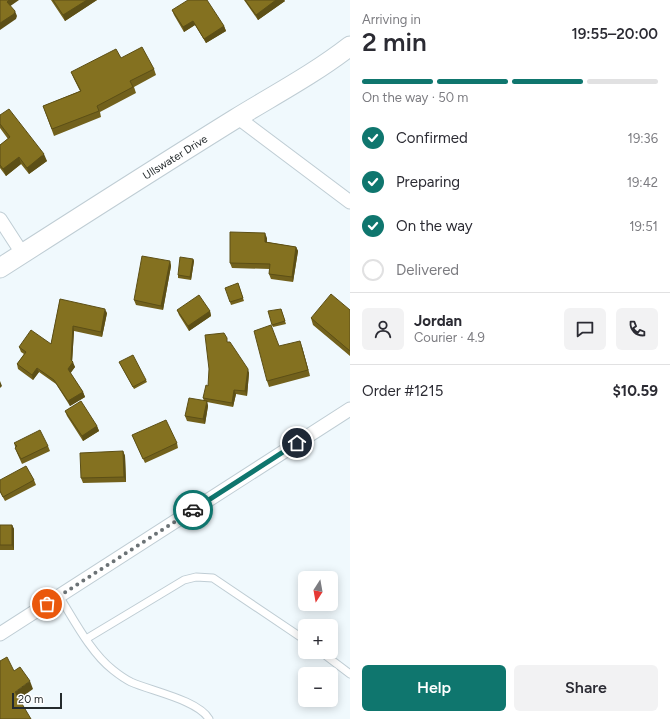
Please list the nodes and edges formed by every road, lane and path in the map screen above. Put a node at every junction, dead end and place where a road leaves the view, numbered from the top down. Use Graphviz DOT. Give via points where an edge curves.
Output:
graph roads {
  1 [pos="350,46"];
  2 [pos="237,118"];
  3 [pos="350,202"];
  4 [pos="0,219"];
  5 [pos="22,253"];
  6 [pos="0,268"];
  7 [pos="350,409"];
  8 [pos="59,596"];
  9 [pos="0,634"];
  10 [pos="298,635"];
  11 [pos="86,639"];
  12 [pos="330,659"];
  13 [pos="350,674"];
  14 [pos="209,719"];
  1 -- 2 [label="street, Ullswater Drive" via="291,86"];
  2 -- 3 [label="street"];
  2 -- 5 [label="street, Ullswater Drive"];
  4 -- 5 [label="street"];
  5 -- 6 [label="street, Ullswater Drive"];
  7 -- 8 [label="street"];
  8 -- 9 [label="street"];
  8 -- 11 [label="lane"];
  10 -- 11 [label="lane" via="213,578 196,577 184,580"];
  11 -- 14 [label="lane" via="112,670 130,681 205,712"];
  12 -- 13 [label="lane"];
}
